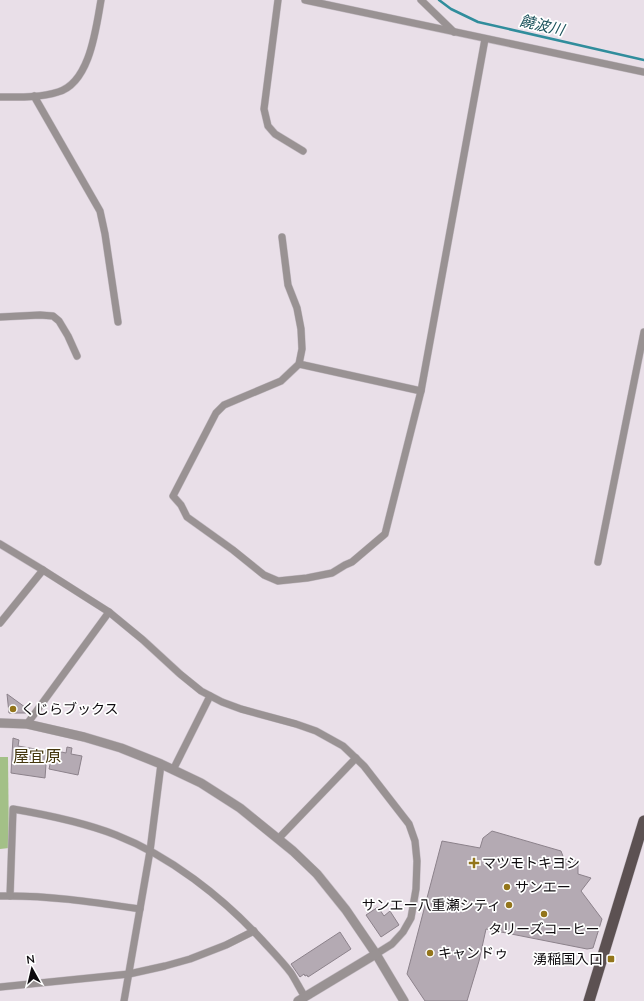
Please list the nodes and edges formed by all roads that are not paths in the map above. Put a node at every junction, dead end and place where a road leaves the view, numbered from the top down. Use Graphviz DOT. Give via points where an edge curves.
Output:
graph roads {
  1 [pos="101,0"];
  2 [pos="278,0"];
  3 [pos="305,0"];
  4 [pos="421,0"];
  5 [pos="455,33"];
  6 [pos="485,39"];
  7 [pos="644,72"];
  8 [pos="34,96"];
  9 [pos="0,97"];
  10 [pos="303,151"];
  11 [pos="282,237"];
  12 [pos="0,317"];
  13 [pos="118,322"];
  14 [pos="644,332"];
  15 [pos="77,356"];
  16 [pos="299,364"];
  17 [pos="420,391"];
  18 [pos="0,544"];
  19 [pos="598,562"];
  20 [pos="43,570"];
  21 [pos="109,612"];
  22 [pos="1,619"];
  23 [pos="210,696"];
  24 [pos="0,724"];
  25 [pos="27,724"];
  26 [pos="356,758"];
  27 [pos="161,764"];
  28 [pos="173,770"];
  29 [pos="644,821"];
  30 [pos="278,839"];
  31 [pos="150,850"];
  32 [pos="0,896"];
  33 [pos="10,896"];
  34 [pos="140,909"];
  35 [pos="254,931"];
  36 [pos="376,954"];
  37 [pos="129,974"];
  38 [pos="0,987"];
  39 [pos="301,999"];
  40 [pos="124,1001"];
  41 [pos="404,1001"];
  42 [pos="589,1001"];
  1 -- 8 [label="street" via="92,47 79,77 69,87 58,92"];
  2 -- 10 [label="street" via="264,109 271,130"];
  3 -- 5 [label="street"];
  4 -- 5 [label="street"];
  5 -- 6 [label="street"];
  6 -- 7 [label="street"];
  6 -- 17 [label="street"];
  8 -- 9 [label="street"];
  8 -- 13 [label="street" via="100,211"];
  11 -- 16 [label="street" via="288,285 297,308 301,329 302,349"];
  12 -- 15 [label="street" via="53,316 68,336"];
  14 -- 19 [label="street"];
  16 -- 17 [label="street"];
  16 -- 17 [label="street" via="281,381 224,405 216,413 173,496 187,517 264,575 278,582 332,573 352,562 385,534"];
  18 -- 20 [label="street"];
  20 -- 21 [label="street"];
  20 -- 22 [label="street"];
  21 -- 23 [label="street" via="201,692"];
  21 -- 25 [label="street"];
  23 -- 26 [label="street" via="241,709 316,731 342,746"];
  23 -- 28 [label="street"];
  24 -- 25 [label="street"];
  25 -- 27 [label="street" via="121,748"];
  26 -- 30 [label="street"];
  26 -- 36 [label="street" via="409,824 415,841 416,889 411,918 392,944"];
  27 -- 28 [label="street"];
  27 -- 31 [label="street"];
  28 -- 30 [label="street" via="201,783 240,808"];
  29 -- 42 [label="main road"];
  30 -- 36 [label="street" via="317,874"];
  31 -- 33 [label="street" via="86,825 13,809"];
  31 -- 34 [label="street"];
  31 -- 35 [label="street" via="210,891"];
  32 -- 33 [label="street"];
  33 -- 34 [label="street" via="57,898"];
  34 -- 37 [label="street"];
  35 -- 37 [label="street" via="190,959"];
  35 -- 39 [label="street" via="290,972"];
  36 -- 39 [label="street"];
  36 -- 41 [label="street"];
  37 -- 38 [label="street"];
  37 -- 40 [label="street"];
}
